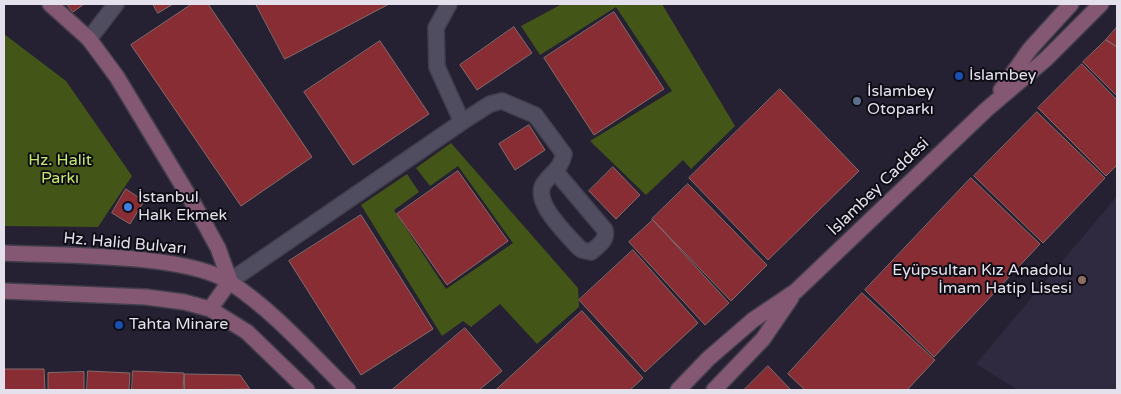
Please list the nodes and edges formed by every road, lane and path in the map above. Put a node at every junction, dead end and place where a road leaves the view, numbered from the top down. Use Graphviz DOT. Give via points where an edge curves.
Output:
graph roads {
  1 [pos="50,4"];
  2 [pos="116,4"];
  3 [pos="449,4"];
  4 [pos="1071,4"];
  5 [pos="1101,4"];
  6 [pos="89,38"];
  7 [pos="987,109"];
  8 [pos="462,122"];
  9 [pos="556,172"];
  10 [pos="4,253"];
  11 [pos="230,281"];
  12 [pos="4,291"];
  13 [pos="796,291"];
  14 [pos="210,309"];
  15 [pos="307,390"];
  16 [pos="348,390"];
  17 [pos="678,390"];
  18 [pos="714,390"];
  1 -- 6 [label="main road"];
  2 -- 6 [label="street"];
  3 -- 8 [label="street" via="436,28 437,67"];
  4 -- 7 [label="main road, İslambey Caddesi" via="1030,49"];
  5 -- 7 [label="main road, İslambey Caddesi" via="1046,59"];
  6 -- 11 [label="main road" via="117,77 196,208 218,248"];
  7 -- 13 [label="main road, İslambey Caddesi"];
  8 -- 9 [label="street" via="490,104 502,101 535,115 564,154"];
  8 -- 11 [label="street"];
  9 -- 9 [label="street" via="541,189 543,205 578,247 591,252 603,242 605,230"];
  10 -- 11 [label="main road, Hz. Halid Bulvarı" via="161,262 196,268"];
  11 -- 14 [label="main road"];
  11 -- 16 [label="main road, Hz. Halid Bulvarı" via="267,311"];
  12 -- 14 [label="main road" via="146,297"];
  13 -- 17 [label="main road" via="753,320"];
  13 -- 18 [label="main road" via="763,338"];
  14 -- 15 [label="main road" via="247,332"];
}
